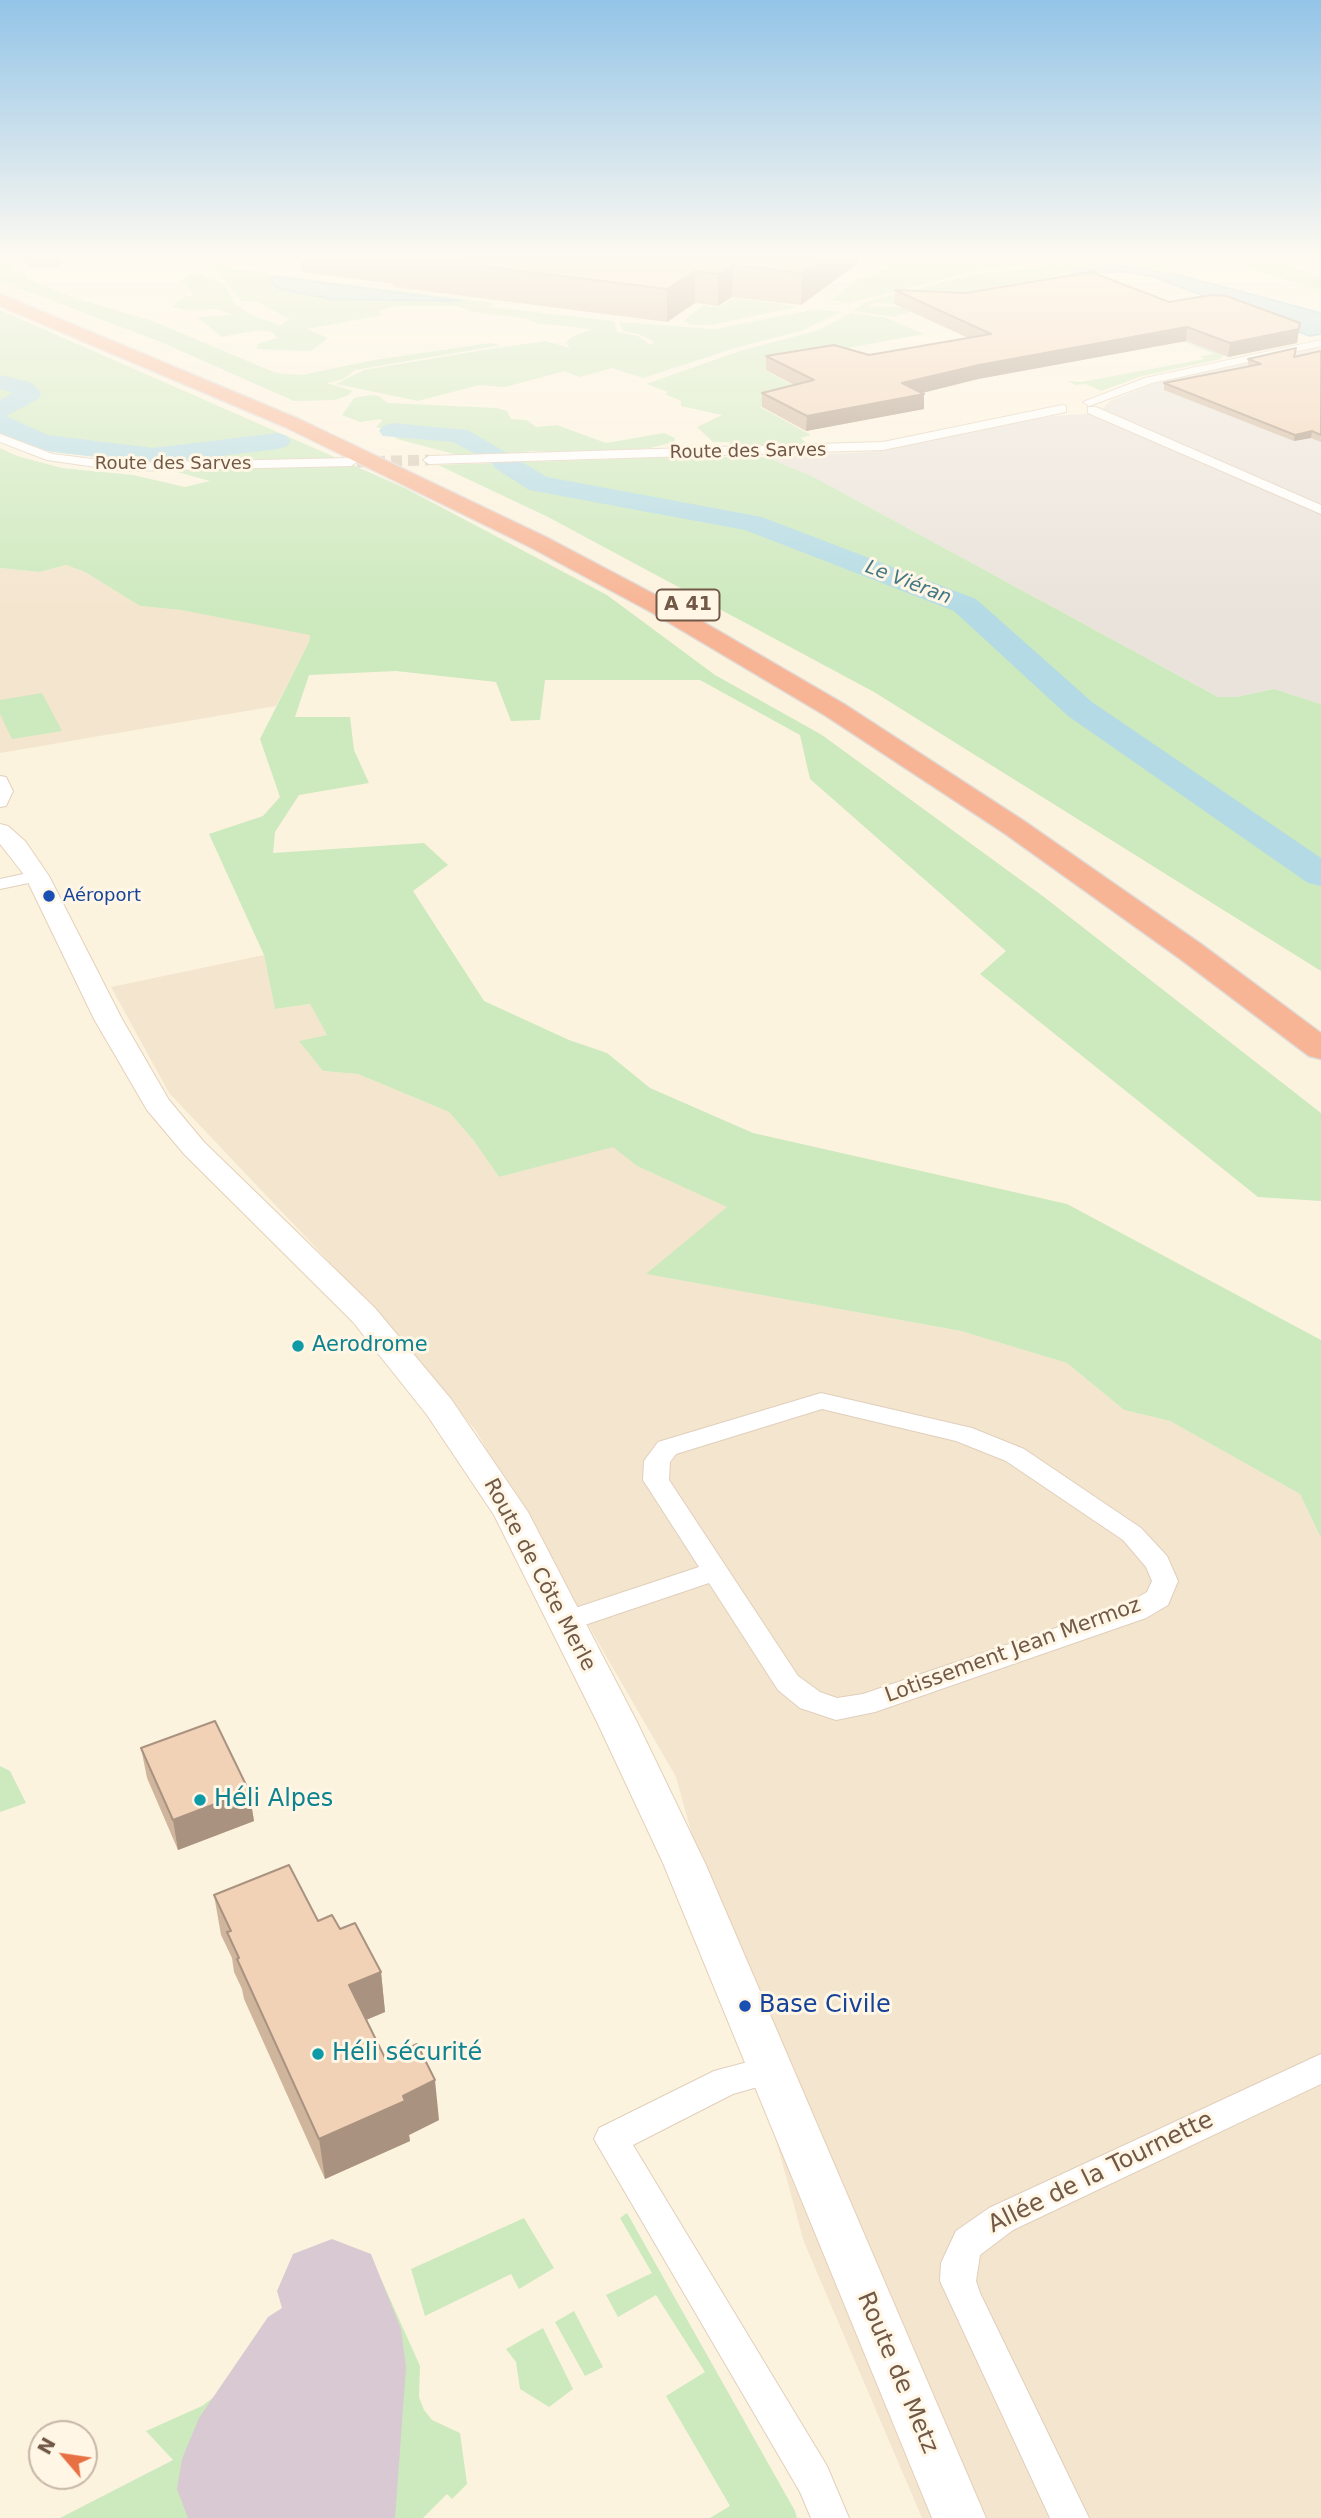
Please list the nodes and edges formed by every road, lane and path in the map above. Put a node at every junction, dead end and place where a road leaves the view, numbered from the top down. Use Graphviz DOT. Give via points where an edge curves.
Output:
graph roads {
  1 [pos="183,377"];
  2 [pos="213,377"];
  3 [pos="1165,377"];
  4 [pos="1079,404"];
  5 [pos="0,438"];
  6 [pos="429,460"];
  7 [pos="351,462"];
  8 [pos="149,467"];
  9 [pos="188,479"];
  10 [pos="1321,510"];
  11 [pos="0,781"];
  12 [pos="0,802"];
  13 [pos="0,831"];
  14 [pos="34,871"];
  15 [pos="0,874"];
  16 [pos="0,884"];
  17 [pos="1321,1019"];
  18 [pos="1321,1049"];
  19 [pos="715,1571"];
  20 [pos="564,1622"];
  21 [pos="1321,2068"];
  22 [pos="770,2070"];
  23 [pos="836,2227"];
  24 [pos="830,2518"];
  25 [pos="959,2518"];
  26 [pos="1070,2518"];
  1 -- 18 [label="highway, A 41" via="292,423 538,542 835,710 1014,827"];
  2 -- 17 [label="highway, A 41" via="313,417 558,536 859,704 1037,817"];
  3 -- 4 [label="street, Route des Sarves"];
  4 -- 6 [label="street, Route des Sarves" via="883,446"];
  4 -- 10 [label="street"];
  5 -- 8 [label="street, Route des Sarves" via="76,463"];
  7 -- 8 [label="street, Route des Sarves"];
  8 -- 9 [label="street"];
  11 -- 12 [label="street" via="5,791"];
  13 -- 14 [label="main road, Route de Côte Merle"];
  14 -- 15 [label="street"];
  14 -- 16 [label="street"];
  14 -- 20 [label="main road, Route de Côte Merle" via="108,1019 157,1104 194,1148 365,1315 439,1407 510,1512"];
  19 -- 19 [label="street, Lotissement Jean Mermoz" via="788,1683 810,1700 836,1709 865,1704 1136,1611 1158,1598 1165,1581 1158,1563 1132,1534 1015,1455 963,1434 821,1401 688,1440 667,1448 657,1461 656,1480"];
  19 -- 20 [label="street"];
  20 -- 22 [label="main road, Route de Côte Merle" via="684,1863"];
  21 -- 26 [label="street, Allée de la Tournette" via="1000,2219 968,2243 959,2263 961,2289"];
  22 -- 23 [label="main road, Route de Côte Merle"];
  22 -- 24 [label="street" via="726,2081 611,2139 808,2469"];
  23 -- 25 [label="main road, Route de Metz"];
}
